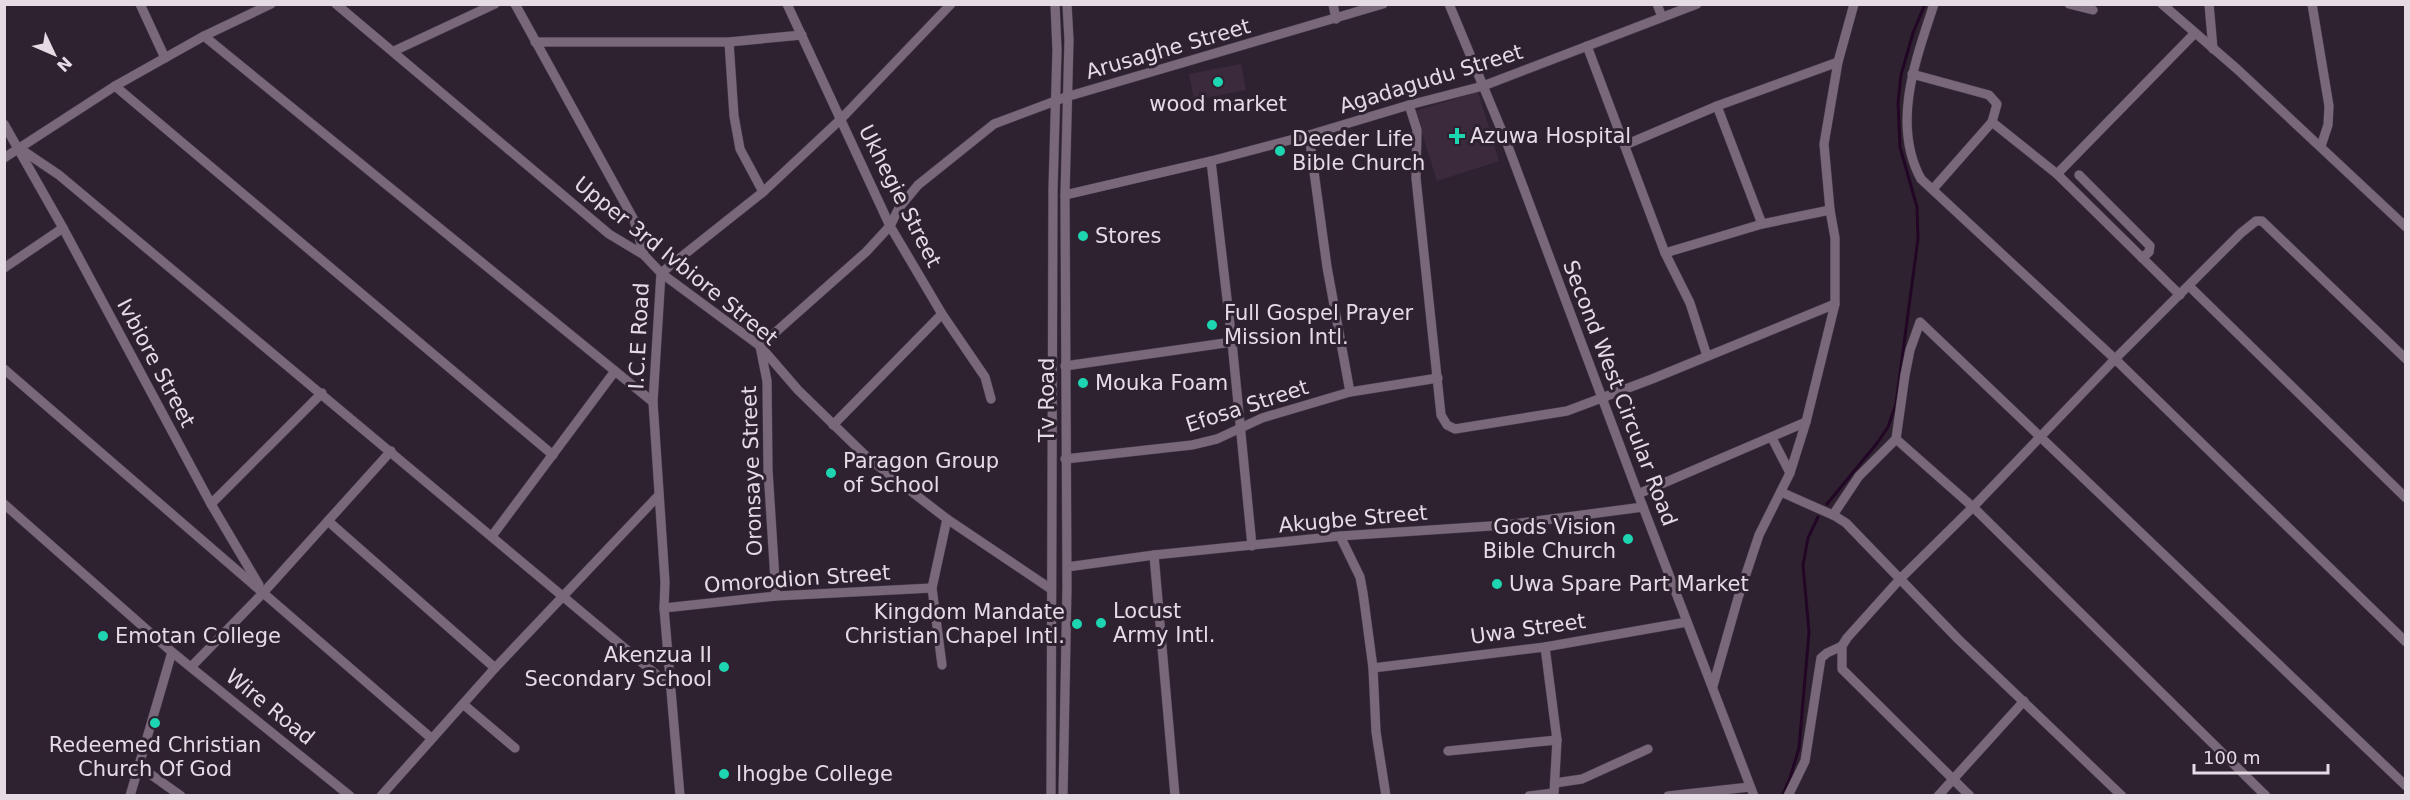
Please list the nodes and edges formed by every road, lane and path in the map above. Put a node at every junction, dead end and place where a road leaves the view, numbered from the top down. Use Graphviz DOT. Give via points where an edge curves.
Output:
graph roads {
  1 [pos="140,4"];
  2 [pos="336,4"];
  3 [pos="495,4"];
  4 [pos="515,4"];
  5 [pos="787,4"];
  6 [pos="951,4"];
  7 [pos="1055,4"];
  8 [pos="1067,4"];
  9 [pos="1333,4"];
  10 [pos="1383,4"];
  11 [pos="1449,4"];
  12 [pos="1657,4"];
  13 [pos="1697,4"];
  14 [pos="1854,4"];
  15 [pos="1934,4"];
  16 [pos="2069,4"];
  17 [pos="2162,4"];
  18 [pos="2209,4"];
  19 [pos="2312,4"];
  20 [pos="265,6"];
  21 [pos="2093,10"];
  22 [pos="1662,17"];
  23 [pos="1336,19"];
  24 [pos="2194,34"];
  25 [pos="802,35"];
  26 [pos="204,36"];
  27 [pos="535,42"];
  28 [pos="729,42"];
  29 [pos="1587,46"];
  30 [pos="2213,49"];
  31 [pos="394,51"];
  32 [pos="165,58"];
  33 [pos="1838,62"];
  34 [pos="1912,74"];
  35 [pos="115,86"];
  36 [pos="1483,86"];
  37 [pos="1066,97"];
  38 [pos="1056,101"];
  39 [pos="1409,105"];
  40 [pos="1717,106"];
  41 [pos="841,119"];
  42 [pos="1992,122"];
  43 [pos="4,124"];
  44 [pos="1309,135"];
  45 [pos="1624,145"];
  46 [pos="2320,146"];
  47 [pos="19,148"];
  48 [pos="4,158"];
  49 [pos="1211,161"];
  50 [pos="2057,174"];
  51 [pos="2079,175"];
  52 [pos="1933,189"];
  53 [pos="763,192"];
  54 [pos="1065,195"];
  55 [pos="1830,210"];
  56 [pos="1762,224"];
  57 [pos="890,226"];
  58 [pos="2406,227"];
  59 [pos="63,228"];
  60 [pos="1665,253"];
  61 [pos="644,255"];
  62 [pos="2142,258"];
  63 [pos="4,268"];
  64 [pos="661,273"];
  65 [pos="2189,286"];
  66 [pos="2180,295"];
  67 [pos="1835,304"];
  68 [pos="942,314"];
  69 [pos="1232,342"];
  70 [pos="759,346"];
  71 [pos="1707,356"];
  72 [pos="2406,358"];
  73 [pos="2115,359"];
  74 [pos="1065,366"];
  75 [pos="4,369"];
  76 [pos="615,371"];
  77 [pos="1438,378"];
  78 [pos="1350,392"];
  79 [pos="322,393"];
  80 [pos="1604,398"];
  81 [pos="991,399"];
  82 [pos="653,402"];
  83 [pos="1806,422"];
  84 [pos="833,425"];
  85 [pos="1239,428"];
  86 [pos="2040,436"];
  87 [pos="1772,438"];
  88 [pos="1896,439"];
  89 [pos="392,451"];
  90 [pos="553,455"];
  91 [pos="1065,459"];
  92 [pos="1790,472"];
  93 [pos="1781,492"];
  94 [pos="1638,494"];
  95 [pos="659,495"];
  96 [pos="2406,498"];
  97 [pos="4,504"];
  98 [pos="211,504"];
  99 [pos="1643,507"];
  100 [pos="1973,507"];
  101 [pos="1833,515"];
  102 [pos="947,519"];
  103 [pos="328,521"];
  104 [pos="492,536"];
  105 [pos="1340,536"];
  106 [pos="1251,546"];
  107 [pos="1154,555"];
  108 [pos="1067,567"];
  109 [pos="1900,579"];
  110 [pos="932,588"];
  111 [pos="1051,589"];
  112 [pos="263,592"];
  113 [pos="565,596"];
  114 [pos="776,596"];
  115 [pos="664,608"];
  116 [pos="1687,621"];
  117 [pos="1066,640"];
  118 [pos="1051,642"];
  119 [pos="2406,642"];
  120 [pos="1842,646"];
  121 [pos="1545,647"];
  122 [pos="172,652"];
  123 [pos="942,665"];
  124 [pos="191,667"];
  125 [pos="495,668"];
  126 [pos="1373,668"];
  127 [pos="670,686"];
  128 [pos="1713,686"];
  129 [pos="2024,701"];
  130 [pos="463,704"];
  131 [pos="431,738"];
  132 [pos="1557,740"];
  133 [pos="515,748"];
  134 [pos="1647,749"];
  135 [pos="1448,751"];
  136 [pos="139,766"];
  137 [pos="1952,780"];
  138 [pos="2406,786"];
  139 [pos="1555,790"];
  140 [pos="1752,791"];
  141 [pos="130,795"];
  142 [pos="181,795"];
  143 [pos="350,795"];
  144 [pos="381,795"];
  145 [pos="680,795"];
  146 [pos="1051,795"];
  147 [pos="1063,795"];
  148 [pos="1175,795"];
  149 [pos="1386,795"];
  150 [pos="1529,795"];
  151 [pos="1668,795"];
  152 [pos="1788,795"];
  153 [pos="1938,795"];
  154 [pos="1970,795"];
  155 [pos="2122,795"];
  156 [pos="2266,795"];
  1 -- 32 [label="street"];
  2 -- 31 [label="street, Upper 3rd Ivbiore Street"];
  3 -- 31 [label="street"];
  4 -- 27 [label="street"];
  5 -- 25 [label="street, Ukhegie Street"];
  6 -- 41 [label="street, I.C.E Road"];
  7 -- 38 [label="street, Tv Road"];
  8 -- 37 [label="street, Tv Road"];
  9 -- 23 [label="street"];
  10 -- 23 [label="street, Arusaghe Street"];
  11 -- 36 [label="street, Second West Circular Road"];
  12 -- 22 [label="street"];
  13 -- 22 [label="street, Agadagudu Street"];
  14 -- 33 [label="street"];
  15 -- 34 [label="street"];
  16 -- 21 [label="street"];
  17 -- 24 [label="street"];
  18 -- 30 [label="street"];
  19 -- 46 [label="street" via="2329,106 2328,125"];
  20 -- 26 [label="street"];
  22 -- 29 [label="street, Agadagudu Street"];
  23 -- 37 [label="street, Arusaghe Street"];
  24 -- 30 [label="street"];
  24 -- 50 [label="street"];
  25 -- 28 [label="street"];
  25 -- 41 [label="street, Ukhegie Street"];
  26 -- 32 [label="street"];
  26 -- 76 [label="street"];
  27 -- 28 [label="street"];
  27 -- 61 [label="street" via="634,220"];
  28 -- 53 [label="street" via="740,148"];
  29 -- 36 [label="street, Agadagudu Street"];
  29 -- 45 [label="street"];
  30 -- 46 [label="street"];
  31 -- 61 [label="street, Upper 3rd Ivbiore Street" via="609,234"];
  32 -- 35 [label="street"];
  33 -- 40 [label="street"];
  33 -- 55 [label="street" via="1824,144"];
  34 -- 42 [label="street" via="1989,95 1997,104"];
  34 -- 52 [label="street" via="1910,153 1921,179"];
  35 -- 47 [label="street"];
  35 -- 90 [label="street"];
  36 -- 39 [label="street, Agadagudu Street"];
  36 -- 80 [label="street, Second West Circular Road"];
  37 -- 38 [label="street, Arusaghe Street"];
  37 -- 54 [label="street, Tv Road"];
  38 -- 57 [label="street, Arusaghe Street" via="994,124 918,185"];
  38 -- 111 [label="street, Tv Road"];
  39 -- 44 [label="street, Agadagudu Street"];
  39 -- 77 [label="street" via="1417,130 1416,178"];
  40 -- 45 [label="street"];
  40 -- 56 [label="street"];
  41 -- 53 [label="street, I.C.E Road"];
  41 -- 57 [label="street, Ukhegie Street"];
  42 -- 50 [label="street"];
  42 -- 52 [label="street"];
  43 -- 47 [label="street, Ivbiore Street"];
  44 -- 49 [label="street, Agadagudu Street"];
  44 -- 78 [label="street" via="1327,267"];
  45 -- 60 [label="street"];
  46 -- 58 [label="street"];
  47 -- 48 [label="street"];
  47 -- 59 [label="street, Ivbiore Street"];
  47 -- 79 [label="street" via="60,175"];
  49 -- 54 [label="street, Agadagudu Street"];
  49 -- 69 [label="street"];
  50 -- 62 [label="street"];
  51 -- 62 [label="street" via="2150,246"];
  52 -- 73 [label="street"];
  53 -- 64 [label="street, I.C.E Road"];
  54 -- 74 [label="street, Tv Road"];
  55 -- 56 [label="street"];
  55 -- 67 [label="street" via="1835,238"];
  56 -- 60 [label="street"];
  57 -- 68 [label="street, Ukhegie Street"];
  57 -- 70 [label="street, Arusaghe Street"];
  59 -- 63 [label="street"];
  59 -- 98 [label="street, Ivbiore Street"];
  60 -- 71 [label="street" via="1690,303"];
  61 -- 64 [label="street, Upper 3rd Ivbiore Street"];
  62 -- 66 [label="street"];
  64 -- 70 [label="street, Upper 3rd Ivbiore Street"];
  64 -- 82 [label="street, I.C.E Road"];
  65 -- 66 [label="street"];
  65 -- 72 [label="street" via="2241,233 2262,221"];
  65 -- 96 [label="street"];
  66 -- 73 [label="street"];
  67 -- 71 [label="street"];
  67 -- 83 [label="street"];
  68 -- 81 [label="street, Ukhegie Street" via="985,377"];
  68 -- 84 [label="street"];
  69 -- 74 [label="street"];
  69 -- 85 [label="street"];
  70 -- 84 [label="street, Upper 3rd Ivbiore Street"];
  70 -- 114 [label="street, Oronsaye Street" via="767,381"];
  71 -- 80 [label="street"];
  73 -- 86 [label="street"];
  73 -- 119 [label="street"];
  74 -- 91 [label="street, Tv Road"];
  75 -- 112 [label="street"];
  76 -- 82 [label="street"];
  76 -- 90 [label="street"];
  77 -- 78 [label="street, Efosa Street"];
  77 -- 80 [label="street" via="1441,415 1455,429 1567,411"];
  78 -- 85 [label="street, Efosa Street"];
  79 -- 89 [label="street"];
  79 -- 98 [label="street"];
  80 -- 94 [label="street, Second West Circular Road"];
  82 -- 95 [label="street, I.C.E Road"];
  83 -- 87 [label="street"];
  83 -- 92 [label="street"];
  84 -- 102 [label="street, Upper 3rd Ivbiore Street" via="868,458"];
  85 -- 91 [label="street, Efosa Street" via="1192,445"];
  85 -- 106 [label="street"];
  86 -- 88 [label="street" via="1920,322 1906,367"];
  86 -- 100 [label="street"];
  86 -- 138 [label="street"];
  87 -- 92 [label="street"];
  87 -- 94 [label="street"];
  88 -- 100 [label="street"];
  88 -- 101 [label="street" via="1858,476"];
  89 -- 103 [label="street"];
  89 -- 104 [label="street"];
  90 -- 104 [label="street"];
  91 -- 108 [label="street, Tv Road"];
  92 -- 93 [label="street"];
  93 -- 101 [label="street"];
  93 -- 128 [label="street" via="1759,535"];
  94 -- 99 [label="street, Second West Circular Road"];
  95 -- 113 [label="street"];
  95 -- 115 [label="street, I.C.E Road"];
  97 -- 122 [label="street, Wire Road"];
  98 -- 112 [label="street, Ivbiore Street"];
  99 -- 105 [label="street, Akugbe Street" via="1506,525"];
  99 -- 116 [label="street, Second West Circular Road"];
  100 -- 109 [label="street"];
  100 -- 156 [label="street"];
  101 -- 109 [label="street"];
  102 -- 110 [label="street"];
  102 -- 111 [label="street, Upper 3rd Ivbiore Street"];
  103 -- 112 [label="street"];
  103 -- 125 [label="street"];
  104 -- 113 [label="street"];
  105 -- 106 [label="street, Akugbe Street"];
  105 -- 126 [label="street" via="1360,578"];
  106 -- 107 [label="street, Akugbe Street"];
  107 -- 108 [label="street, Akugbe Street"];
  107 -- 148 [label="street"];
  108 -- 117 [label="street, Tv Road"];
  109 -- 120 [label="street"];
  109 -- 129 [label="street"];
  110 -- 114 [label="street, Omorodion Street"];
  110 -- 123 [label="street"];
  111 -- 118 [label="street, Tv Road"];
  112 -- 124 [label="street"];
  112 -- 131 [label="street"];
  113 -- 125 [label="street"];
  113 -- 127 [label="street"];
  114 -- 115 [label="street, Omorodion Street"];
  115 -- 127 [label="street, I.C.E Road"];
  116 -- 121 [label="street, Uwa Street"];
  116 -- 128 [label="street, Second West Circular Road"];
  117 -- 118 [label="street"];
  117 -- 147 [label="street, Tv Road"];
  118 -- 146 [label="street, Tv Road"];
  120 -- 137 [label="street" via="1842,669"];
  120 -- 152 [label="street" via="1821,658 1805,761"];
  121 -- 126 [label="street, Uwa Street"];
  121 -- 132 [label="street"];
  122 -- 124 [label="street, Wire Road"];
  122 -- 136 [label="street"];
  124 -- 143 [label="street, Wire Road"];
  125 -- 130 [label="street"];
  126 -- 149 [label="street" via="1376,732"];
  127 -- 145 [label="street, I.C.E Road"];
  128 -- 140 [label="street, Second West Circular Road"];
  129 -- 137 [label="street"];
  129 -- 155 [label="street"];
  130 -- 131 [label="street"];
  130 -- 133 [label="street"];
  131 -- 144 [label="street"];
  132 -- 135 [label="street"];
  132 -- 139 [label="street"];
  134 -- 139 [label="street"];
  136 -- 141 [label="street"];
  136 -- 142 [label="street"];
  137 -- 153 [label="street"];
  137 -- 154 [label="street"];
  139 -- 150 [label="street"];
  140 -- 151 [label="street"];
}
